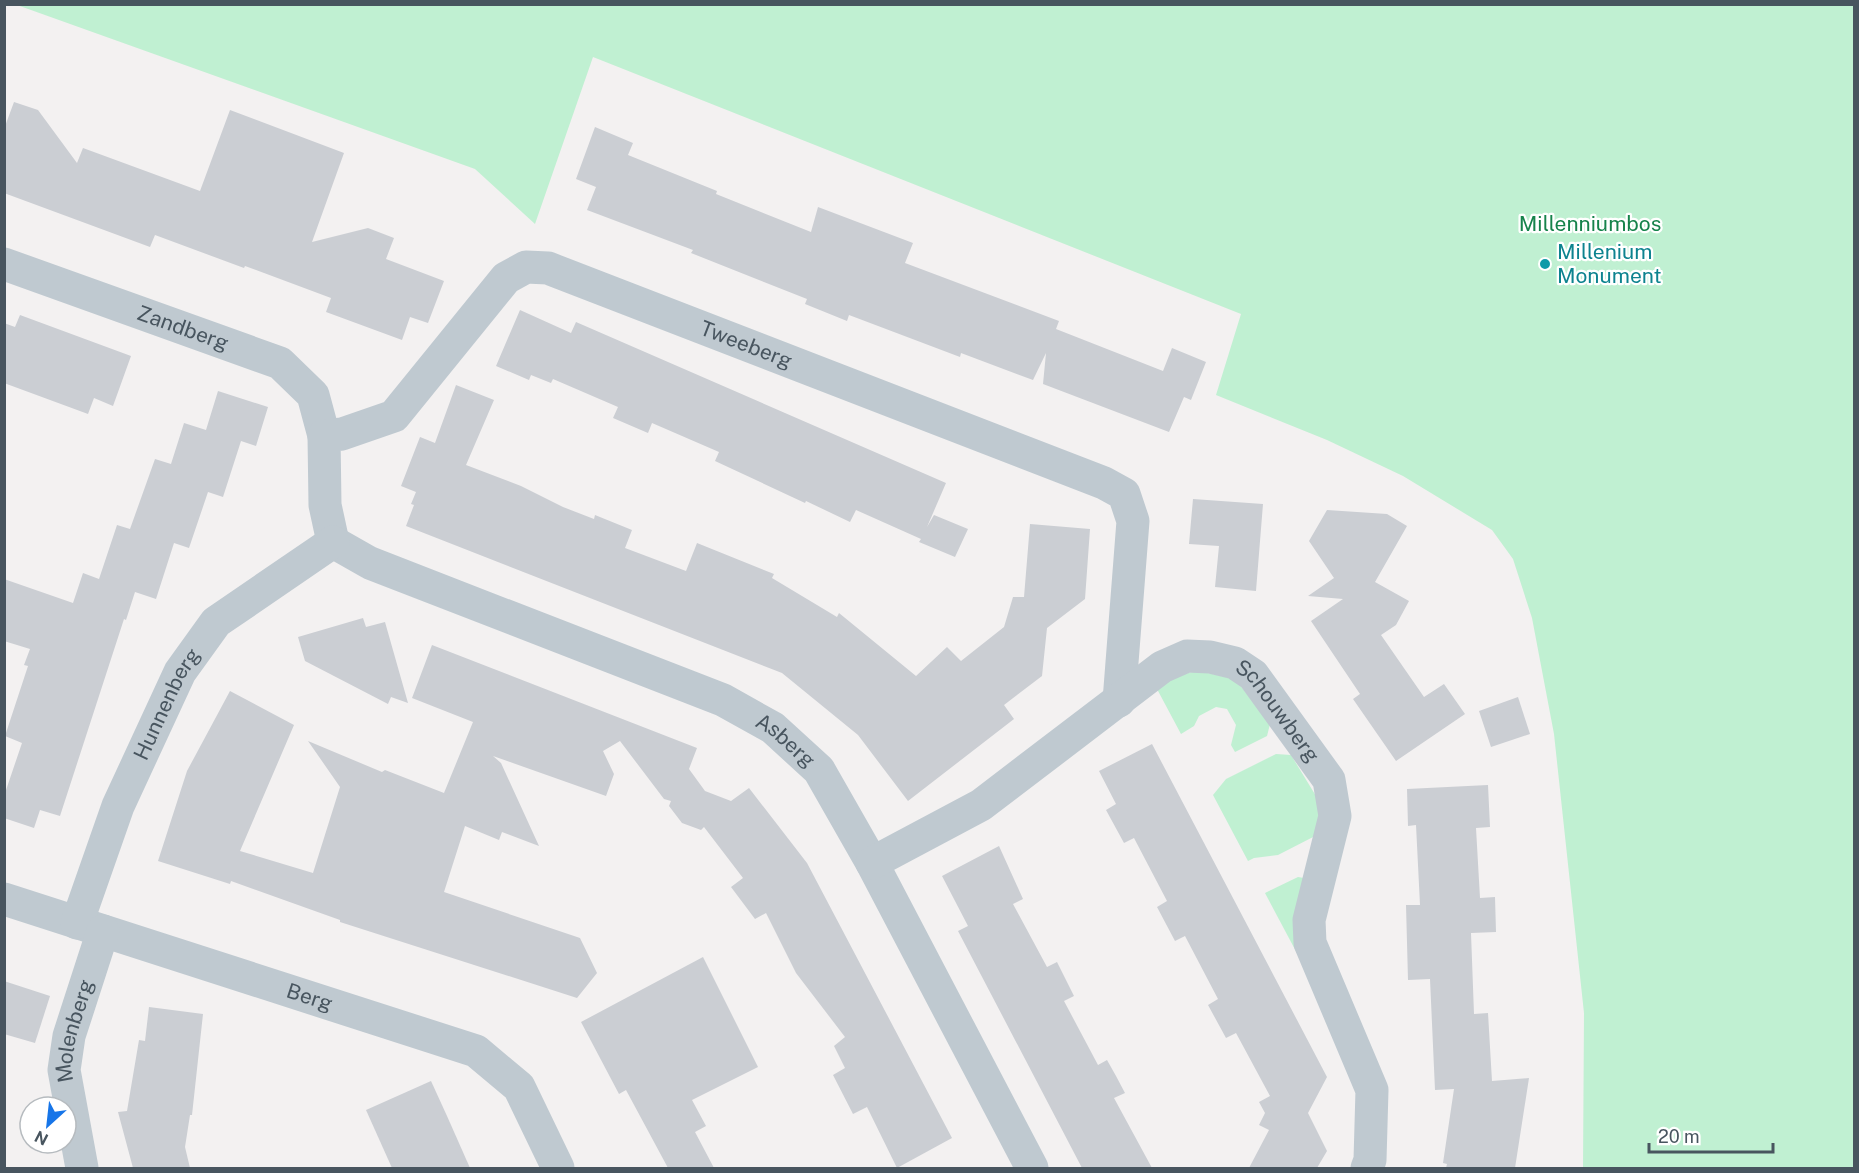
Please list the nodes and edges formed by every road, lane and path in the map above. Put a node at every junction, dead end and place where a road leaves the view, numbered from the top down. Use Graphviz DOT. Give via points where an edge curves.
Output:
graph roads {
  1 [pos="4,264"];
  2 [pos="324,436"];
  3 [pos="333,542"];
  4 [pos="1119,701"];
  5 [pos="872,864"];
  6 [pos="4,899"];
  7 [pos="90,927"];
  8 [pos="82,1168"];
  9 [pos="558,1168"];
  10 [pos="1032,1168"];
  11 [pos="1367,1168"];
  1 -- 2 [label="street, Zandberg" via="280,363 313,395"];
  2 -- 3 [label="street" via="326,505"];
  2 -- 4 [label="street, Tweeberg" via="342,434 394,416 506,278 526,267 548,267 1124,494 1133,521"];
  3 -- 5 [label="street, Asberg" via="370,563 723,700 773,728 819,770"];
  3 -- 7 [label="street, Hunnenberg" via="216,622 180,672 118,806"];
  4 -- 5 [label="street, Schouwberg" via="981,805"];
  4 -- 11 [label="street, Schouwberg" via="1162,667 1187,656 1235,663 1253,675 1329,780 1335,816 1309,920 1310,943 1372,1090"];
  5 -- 10 [label="street, Asberg"];
  6 -- 7 [label="street, Berg"];
  7 -- 8 [label="street, Molenberg" via="64,1070"];
  7 -- 9 [label="street, Berg" via="476,1052 519,1087"];
}
